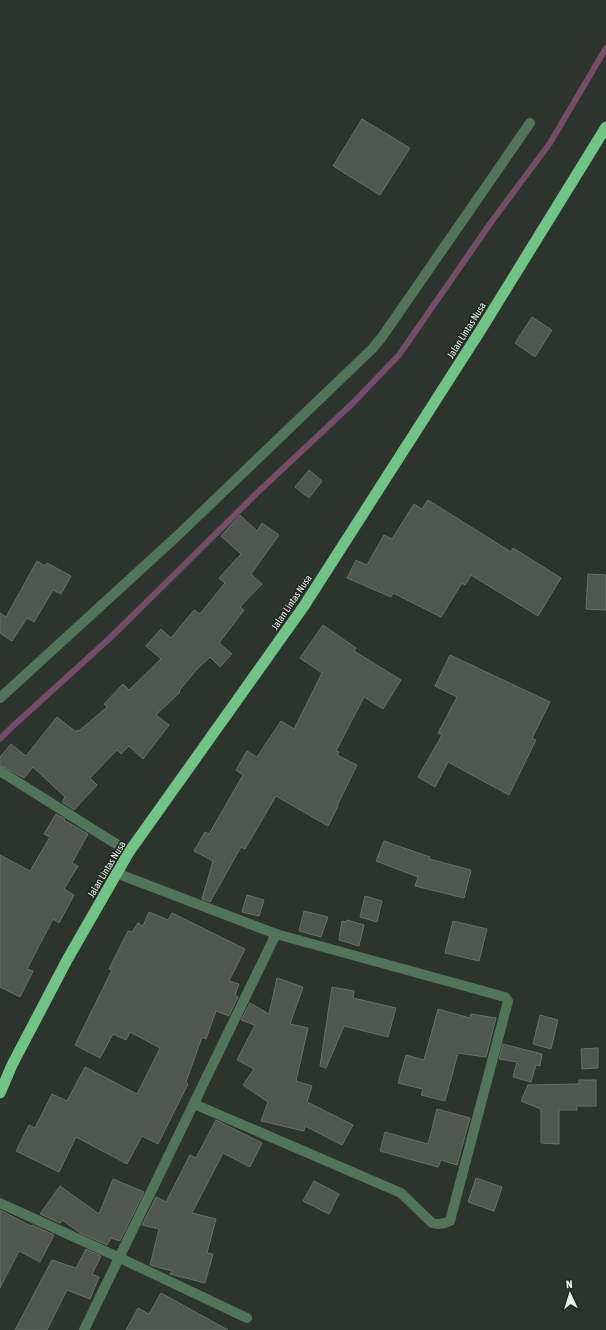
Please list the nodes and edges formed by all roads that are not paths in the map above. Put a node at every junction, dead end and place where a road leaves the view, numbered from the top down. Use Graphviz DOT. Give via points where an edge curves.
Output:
graph roads {
  1 [pos="530,123"];
  2 [pos="606,127"];
  3 [pos="0,698"];
  4 [pos="0,771"];
  5 [pos="129,852"];
  6 [pos="116,873"];
  7 [pos="276,934"];
  8 [pos="0,1093"];
  9 [pos="194,1104"];
  10 [pos="0,1203"];
  11 [pos="120,1258"];
  12 [pos="247,1318"];
  13 [pos="84,1330"];
  1 -- 3 [label="street" via="372,349 175,538"];
  2 -- 5 [label="highway, Jalan Lintas Nusa" via="482,328 304,606"];
  4 -- 5 [label="street"];
  5 -- 6 [label="highway, Jalan Lintas Nusa"];
  6 -- 7 [label="street"];
  6 -- 8 [label="highway, Jalan Lintas Nusa" via="67,960"];
  7 -- 9 [label="street"];
  7 -- 9 [label="street" via="507,999 450,1221 438,1225 432,1223 401,1192"];
  9 -- 11 [label="street"];
  10 -- 11 [label="street"];
  11 -- 12 [label="street"];
  11 -- 13 [label="street"];
}
